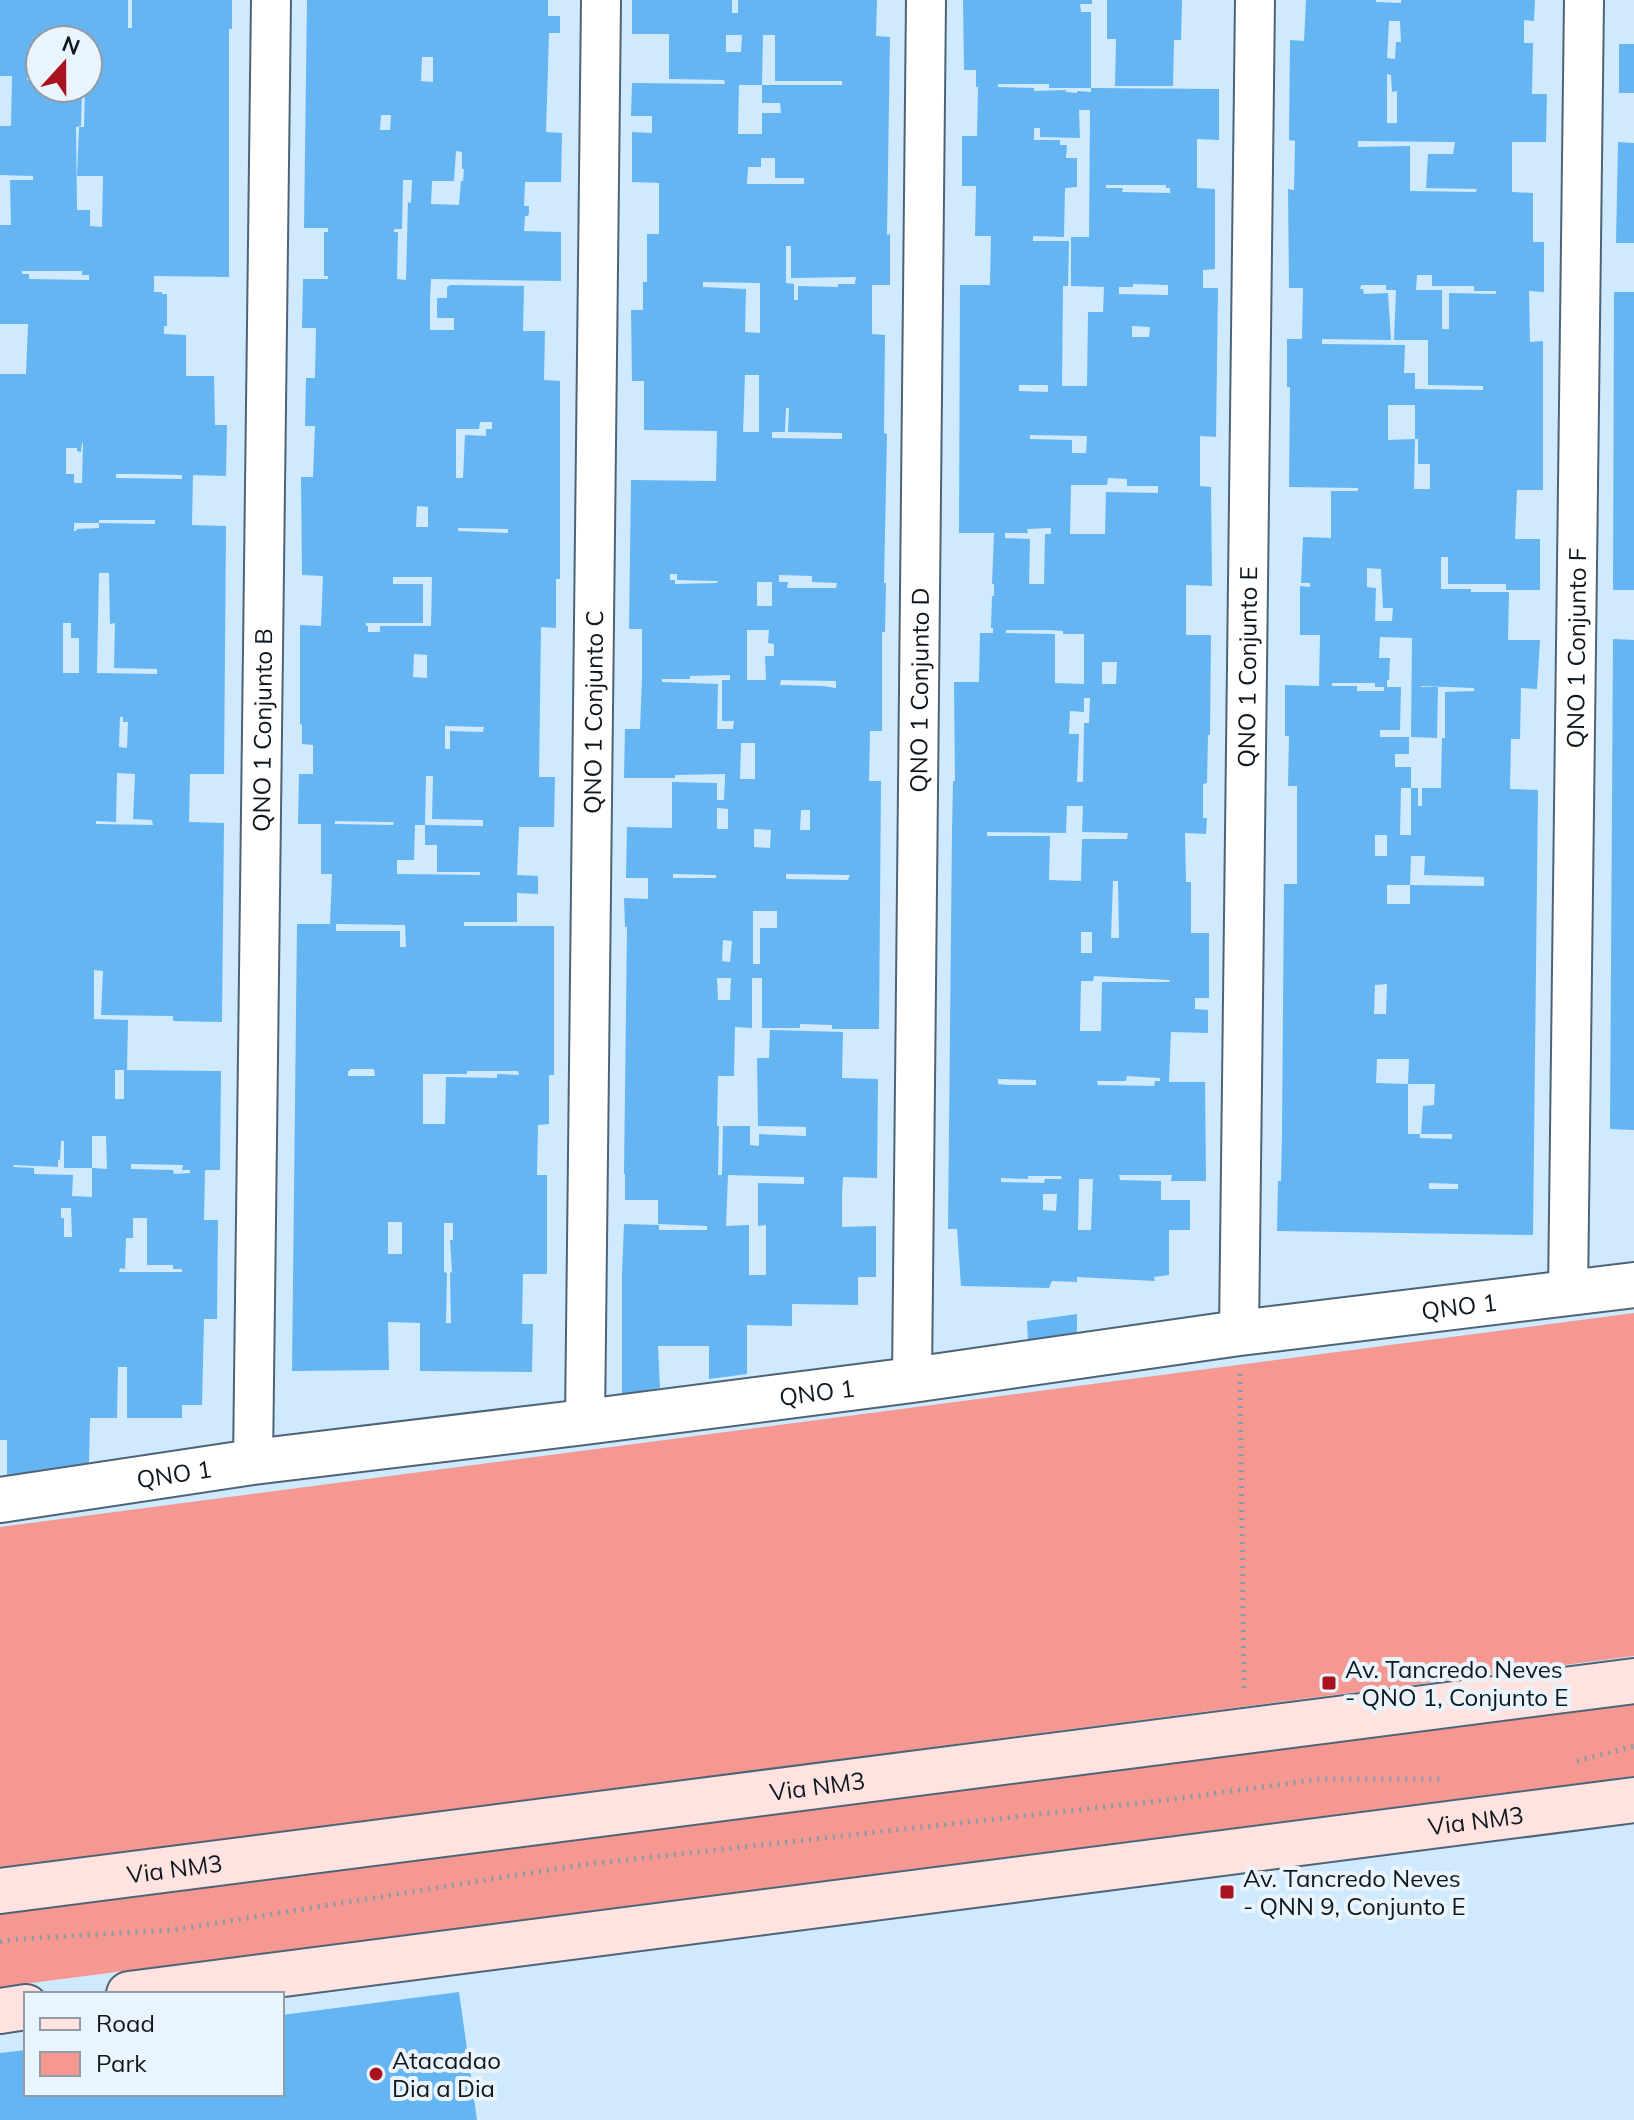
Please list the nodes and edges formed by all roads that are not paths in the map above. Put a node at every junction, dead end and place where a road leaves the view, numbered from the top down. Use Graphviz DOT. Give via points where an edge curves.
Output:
graph roads {
  1 [pos="271,0"];
  2 [pos="601,0"];
  3 [pos="926,0"];
  4 [pos="1255,0"];
  5 [pos="1584,0"];
  6 [pos="1634,1285"];
  7 [pos="1568,1294"];
  8 [pos="1239,1333"];
  9 [pos="912,1380"];
  10 [pos="585,1422"];
  11 [pos="253,1462"];
  12 [pos="0,1500"];
  13 [pos="1634,1681"];
  14 [pos="1634,1800"];
  15 [pos="0,1891"];
  16 [pos="145,1992"];
  17 [pos="24,2007"];
  18 [pos="0,2011"];
  1 -- 11 [label="street, QNO 1 Conjunto B"];
  2 -- 10 [label="street, QNO 1 Conjunto C"];
  3 -- 9 [label="street, QNO 1 Conjunto D"];
  4 -- 8 [label="street, QNO 1 Conjunto E"];
  5 -- 7 [label="street, QNO 1 Conjunto F"];
  6 -- 7 [label="street, QNO 1"];
  7 -- 8 [label="street, QNO 1"];
  8 -- 9 [label="street, QNO 1"];
  9 -- 10 [label="street, QNO 1"];
  10 -- 11 [label="street, QNO 1"];
  11 -- 12 [label="street, QNO 1"];
  13 -- 15 [label="main road, Via NM3"];
  14 -- 16 [label="main road, Via NM3"];
  17 -- 18 [label="main road"];
}
